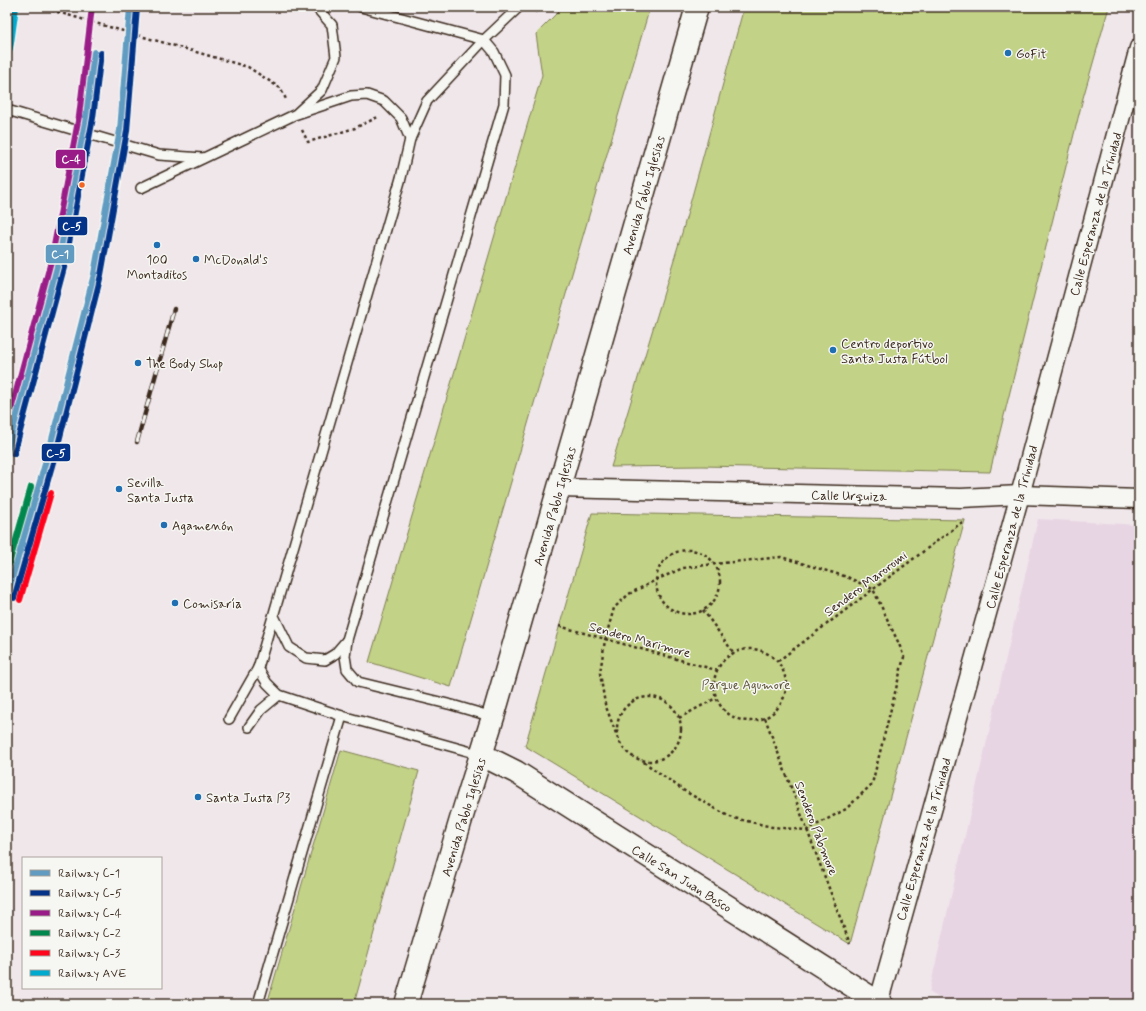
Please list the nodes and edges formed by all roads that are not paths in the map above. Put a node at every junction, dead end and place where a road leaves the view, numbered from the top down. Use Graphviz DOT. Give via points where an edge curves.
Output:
graph roads {
  1 [pos="316,7"];
  2 [pos="361,7"];
  3 [pos="519,7"];
  4 [pos="696,7"];
  5 [pos="484,40"];
  6 [pos="1139,48"];
  7 [pos="7,110"];
  8 [pos="294,115"];
  9 [pos="410,139"];
  10 [pos="205,158"];
  11 [pos="141,188"];
  12 [pos="559,488"];
  13 [pos="1020,495"];
  14 [pos="1139,499"];
  15 [pos="274,616"];
  16 [pos="347,640"];
  17 [pos="258,668"];
  18 [pos="279,696"];
  19 [pos="342,716"];
  20 [pos="493,718"];
  21 [pos="228,720"];
  22 [pos="249,726"];
  23 [pos="482,755"];
  24 [pos="258,1004"];
  25 [pos="406,1004"];
  26 [pos="879,1004"];
  1 -- 8 [label="lane" via="332,25 336,58 322,90"];
  2 -- 5 [label="lane"];
  3 -- 5 [label="lane"];
  4 -- 12 [label="main road, Avenida Pablo Iglesias"];
  5 -- 9 [label="lane" via="427,101"];
  5 -- 16 [label="lane" via="494,52 505,74 504,104"];
  6 -- 13 [label="street, Calle Esperanza de la Trinidad"];
  7 -- 10 [label="lane" via="159,155"];
  8 -- 9 [label="lane" via="351,96 367,95 384,101 401,118"];
  8 -- 10 [label="lane"];
  9 -- 15 [label="lane" via="401,178"];
  10 -- 11 [label="lane"];
  12 -- 13 [label="street, Calle Urquiza" via="961,498"];
  12 -- 20 [label="main road, Avenida Pablo Iglesias"];
  13 -- 14 [label="street, Calle Urquiza"];
  13 -- 26 [label="street, Calle Esperanza de la Trinidad"];
  15 -- 16 [label="lane" via="289,647 306,658 325,660 335,654"];
  15 -- 17 [label="lane"];
  16 -- 20 [label="lane" via="347,669 358,682"];
  17 -- 18 [label="lane"];
  17 -- 21 [label="lane"];
  18 -- 19 [label="lane"];
  18 -- 22 [label="lane" via="262,710"];
  19 -- 23 [label="lane"];
  19 -- 24 [label="lane"];
  20 -- 23 [label="main road, Avenida Pablo Iglesias"];
  23 -- 25 [label="main road, Avenida Pablo Iglesias"];
  23 -- 26 [label="main road, Calle San Juan Bosco" via="516,772"];
}
